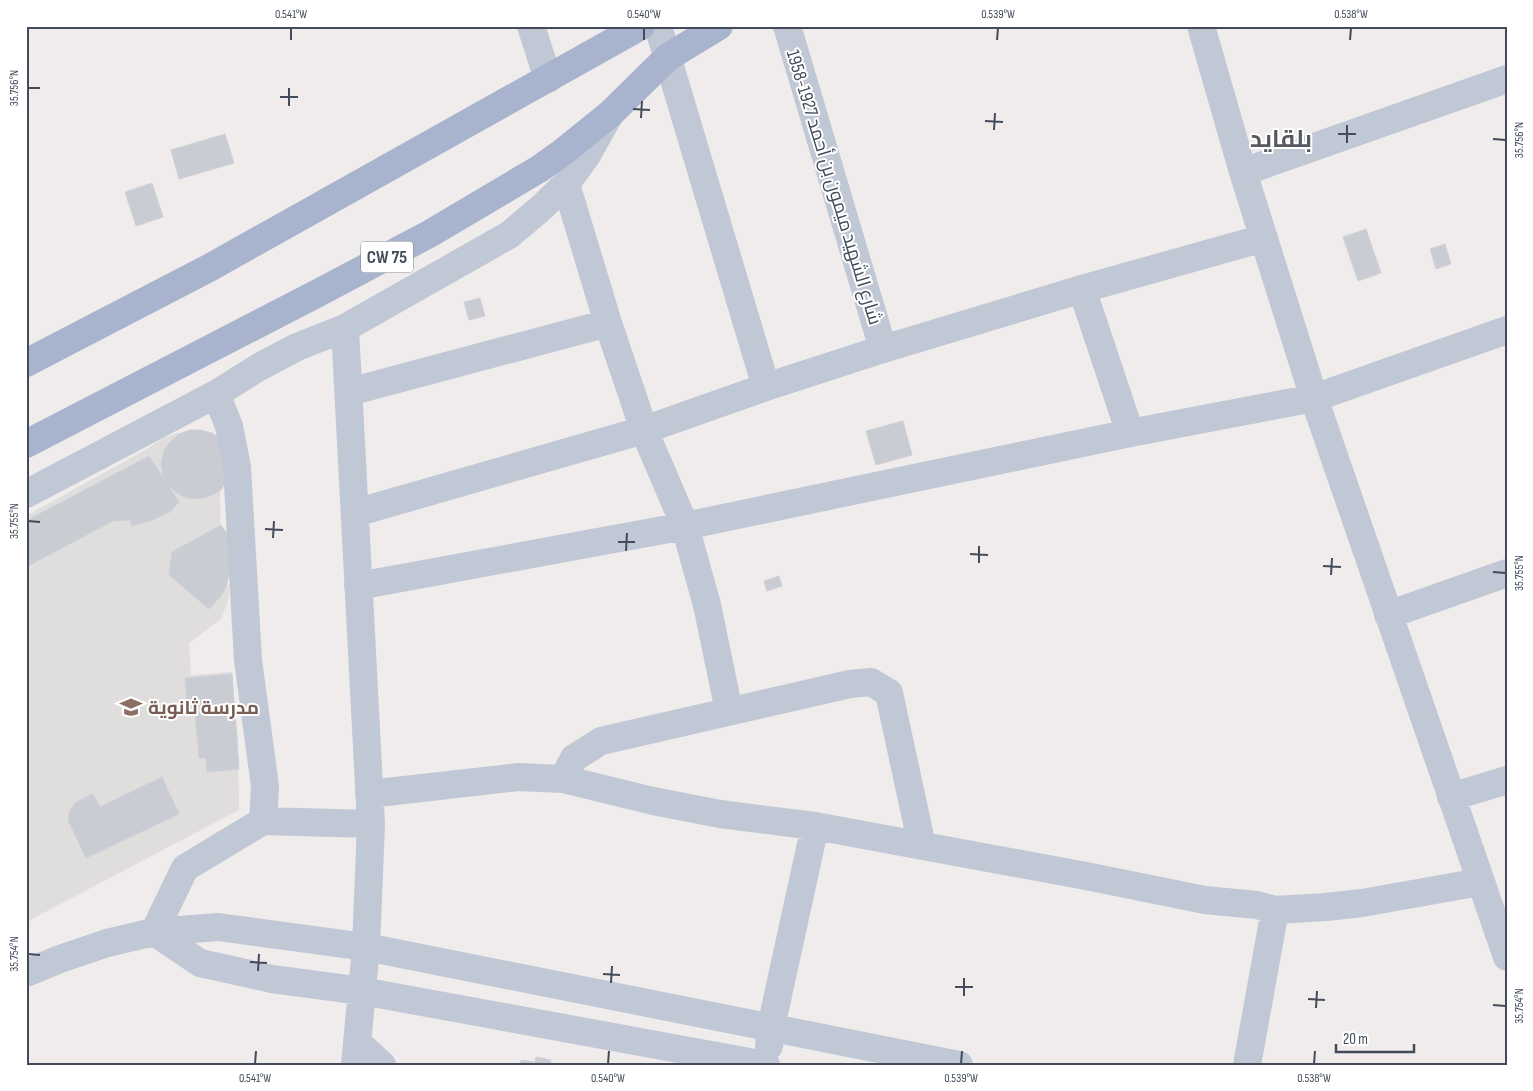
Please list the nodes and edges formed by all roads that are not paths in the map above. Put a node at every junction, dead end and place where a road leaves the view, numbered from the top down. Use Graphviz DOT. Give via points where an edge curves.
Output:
graph roads {
  1 [pos="531,26"];
  2 [pos="641,26"];
  3 [pos="658,26"];
  4 [pos="719,26"];
  5 [pos="787,26"];
  6 [pos="1201,26"];
  7 [pos="668,58"];
  8 [pos="548,79"];
  9 [pos="1507,79"];
  10 [pos="610,114"];
  11 [pos="1243,172"];
  12 [pos="566,184"];
  13 [pos="1264,238"];
  14 [pos="1082,289"];
  15 [pos="608,323"];
  16 [pos="345,328"];
  17 [pos="1507,330"];
  18 [pos="883,349"];
  19 [pos="26,363"];
  20 [pos="766,387"];
  21 [pos="348,392"];
  22 [pos="216,394"];
  23 [pos="1314,398"];
  24 [pos="644,430"];
  25 [pos="1130,433"];
  26 [pos="26,444"];
  27 [pos="26,494"];
  28 [pos="355,514"];
  29 [pos="685,526"];
  30 [pos="1507,573"];
  31 [pos="358,586"];
  32 [pos="1388,614"];
  33 [pos="729,712"];
  34 [pos="563,779"];
  35 [pos="1507,780"];
  36 [pos="369,794"];
  37 [pos="1451,797"];
  38 [pos="263,821"];
  39 [pos="370,824"];
  40 [pos="815,826"];
  41 [pos="922,846"];
  42 [pos="1480,882"];
  43 [pos="1275,910"];
  44 [pos="154,932"];
  45 [pos="366,947"];
  46 [pos="1507,957"];
  47 [pos="26,973"];
  48 [pos="362,991"];
  49 [pos="771,1028"];
  50 [pos="356,1053"];
  51 [pos="382,1065"];
  52 [pos="766,1065"];
  53 [pos="959,1065"];
  54 [pos="1247,1065"];
  1 -- 8 [label="street"];
  2 -- 8 [label="main road"];
  3 -- 7 [label="street"];
  4 -- 7 [label="main road, CW 75"];
  5 -- 18 [label="street, شارع الشهيد ميمون بن أحمد 1927-1958"];
  6 -- 11 [label="street"];
  7 -- 10 [label="main road, CW 75"];
  7 -- 20 [label="street"];
  8 -- 19 [label="main road" via="209,268"];
  9 -- 11 [label="street"];
  10 -- 12 [label="street"];
  10 -- 26 [label="main road, CW 75" via="539,170 431,233"];
  11 -- 13 [label="street"];
  12 -- 15 [label="street"];
  12 -- 16 [label="street" via="509,235"];
  13 -- 14 [label="street"];
  13 -- 23 [label="street"];
  14 -- 18 [label="street"];
  14 -- 25 [label="street"];
  15 -- 21 [label="street"];
  15 -- 24 [label="street"];
  16 -- 21 [label="street"];
  16 -- 22 [label="street" via="290,351"];
  17 -- 23 [label="street"];
  18 -- 20 [label="street"];
  20 -- 24 [label="street"];
  21 -- 28 [label="street"];
  22 -- 27 [label="street"];
  22 -- 38 [label="street" via="229,426 238,467 248,660 265,786"];
  23 -- 25 [label="street"];
  23 -- 32 [label="street"];
  24 -- 28 [label="street"];
  24 -- 29 [label="street"];
  25 -- 29 [label="street"];
  28 -- 31 [label="street"];
  29 -- 31 [label="street"];
  29 -- 33 [label="street"];
  30 -- 32 [label="street"];
  31 -- 36 [label="street"];
  32 -- 37 [label="street"];
  33 -- 34 [label="street" via="601,741 574,758"];
  33 -- 41 [label="street" via="864,682 871,682 889,693"];
  34 -- 36 [label="street" via="519,777"];
  34 -- 40 [label="street" via="720,814"];
  35 -- 37 [label="street"];
  36 -- 39 [label="street"];
  37 -- 42 [label="street"];
  38 -- 39 [label="street"];
  38 -- 44 [label="street" via="185,868"];
  39 -- 45 [label="street"];
  40 -- 41 [label="street"];
  40 -- 49 [label="street"];
  41 -- 43 [label="street" via="1205,900"];
  42 -- 43 [label="street" via="1326,907"];
  42 -- 46 [label="street"];
  43 -- 54 [label="street"];
  44 -- 45 [label="street" via="218,927"];
  44 -- 47 [label="street" via="107,943"];
  44 -- 48 [label="street" via="200,963 272,979"];
  45 -- 48 [label="street"];
  45 -- 49 [label="street"];
  48 -- 50 [label="street"];
  48 -- 52 [label="street"];
  49 -- 52 [label="street"];
  49 -- 53 [label="street"];
  50 -- 51 [label="street"];
}
